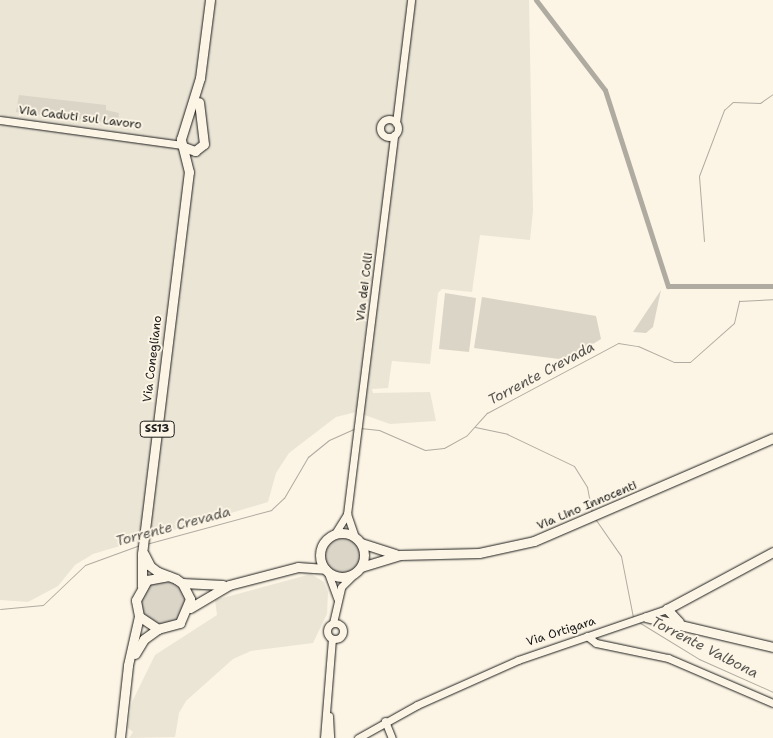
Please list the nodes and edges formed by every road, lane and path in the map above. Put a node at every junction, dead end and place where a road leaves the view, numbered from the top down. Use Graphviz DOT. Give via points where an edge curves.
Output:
graph roads {
  1 [pos="210,0"];
  2 [pos="411,0"];
  3 [pos="200,78"];
  4 [pos="396,106"];
  5 [pos="0,120"];
  6 [pos="387,120"];
  7 [pos="396,123"];
  8 [pos="184,131"];
  9 [pos="203,132"];
  10 [pos="385,136"];
  11 [pos="394,136"];
  12 [pos="158,139"];
  13 [pos="183,146"];
  14 [pos="199,150"];
  15 [pos="391,155"];
  16 [pos="189,172"];
  17 [pos="773,438"];
  18 [pos="347,514"];
  19 [pos="334,535"];
  20 [pos="358,540"];
  21 [pos="142,549"];
  22 [pos="321,550"];
  23 [pos="773,552"];
  24 [pos="400,555"];
  25 [pos="298,567"];
  26 [pos="361,567"];
  27 [pos="327,571"];
  28 [pos="169,576"];
  29 [pos="352,576"];
  30 [pos="182,583"];
  31 [pos="228,585"];
  32 [pos="142,586"];
  33 [pos="337,601"];
  34 [pos="190,608"];
  35 [pos="666,610"];
  36 [pos="140,616"];
  37 [pos="644,618"];
  38 [pos="667,620"];
  39 [pos="679,622"];
  40 [pos="336,624"];
  41 [pos="158,629"];
  42 [pos="587,636"];
  43 [pos="334,641"];
  44 [pos="773,647"];
  45 [pos="126,691"];
  46 [pos="773,703"];
  47 [pos="327,706"];
  48 [pos="396,716"];
  49 [pos="385,721"];
  50 [pos="392,736"];
  51 [pos="120,738"];
  52 [pos="324,738"];
  53 [pos="330,738"];
  54 [pos="358,738"];
  1 -- 3 [label="main road"];
  2 -- 4 [label="street, Via dei Colli"];
  3 -- 8 [label="main road"];
  3 -- 9 [label="main road" via="198,114"];
  4 -- 6 [label="street, Via dei Colli"];
  4 -- 7 [label="street, Via dei Colli"];
  5 -- 12 [label="street, Via Caduti sul Lavoro"];
  6 -- 7 [label="street"];
  6 -- 10 [label="street, Via dei Colli" via="381,126"];
  7 -- 11 [label="street, Via dei Colli"];
  8 -- 9 [label="main road" via="197,128"];
  8 -- 12 [label="street, Via Caduti sul Lavoro"];
  8 -- 13 [label="main road"];
  9 -- 14 [label="main road" via="204,144"];
  10 -- 11 [label="street"];
  10 -- 15 [label="street, Via dei Colli"];
  11 -- 15 [label="street, Via dei Colli"];
  12 -- 13 [label="street, Via Caduti sul Lavoro"];
  13 -- 14 [label="main road"];
  13 -- 16 [label="main road, Via Conegliano / SS13"];
  14 -- 16 [label="main road, Via Conegliano / SS13"];
  15 -- 18 [label="street, Via dei Colli"];
  16 -- 21 [label="main road, Via Conegliano / SS13"];
  17 -- 24 [label="main road, Via Lino Innocenti" via="586,521 506,548"];
  18 -- 19 [label="street"];
  18 -- 20 [label="street"];
  19 -- 20 [label="main road"];
  19 -- 22 [label="main road"];
  20 -- 24 [label="main road, Via Lino Innocenti"];
  20 -- 26 [label="main road"];
  21 -- 28 [label="main road" via="150,566"];
  21 -- 32 [label="main road, SS13"];
  22 -- 25 [label="main road"];
  22 -- 27 [label="main road"];
  23 -- 35 [label="main road, Via Ortigara"];
  24 -- 26 [label="main road, Via Lino Innocenti"];
  25 -- 27 [label="main road"];
  25 -- 31 [label="main road"];
  26 -- 29 [label="main road"];
  27 -- 29 [label="main road"];
  27 -- 33 [label="street"];
  28 -- 30 [label="main road"];
  28 -- 32 [label="main road" via="154,577"];
  29 -- 33 [label="street" via="341,587"];
  30 -- 31 [label="main road"];
  30 -- 34 [label="main road"];
  31 -- 34 [label="main road"];
  32 -- 36 [label="main road, SS13" via="136,600"];
  33 -- 40 [label="street"];
  34 -- 41 [label="main road, SS13" via="180,623"];
  35 -- 37 [label="street, Via Ortigara"];
  35 -- 38 [label="main road"];
  35 -- 39 [label="main road"];
  36 -- 41 [label="main road"];
  36 -- 45 [label="main road, SS13"];
  37 -- 38 [label="main road"];
  37 -- 42 [label="street, Via Ortigara"];
  38 -- 39 [label="main road"];
  39 -- 44 [label="main road"];
  40 -- 43 [label="street" via="343,633"];
  40 -- 43 [label="street" via="327,631"];
  41 -- 45 [label="main road, SS13" via="138,648"];
  42 -- 46 [label="street" via="596,643 663,656"];
  42 -- 48 [label="street, Via Ortigara" via="518,660"];
  43 -- 47 [label="street"];
  45 -- 51 [label="main road, SS13"];
  47 -- 52 [label="street"];
  47 -- 53 [label="street"];
  48 -- 49 [label="street, Via Ortigara"];
  48 -- 50 [label="street"];
  49 -- 50 [label="street"];
  49 -- 54 [label="street, Via Ortigara"];
}
